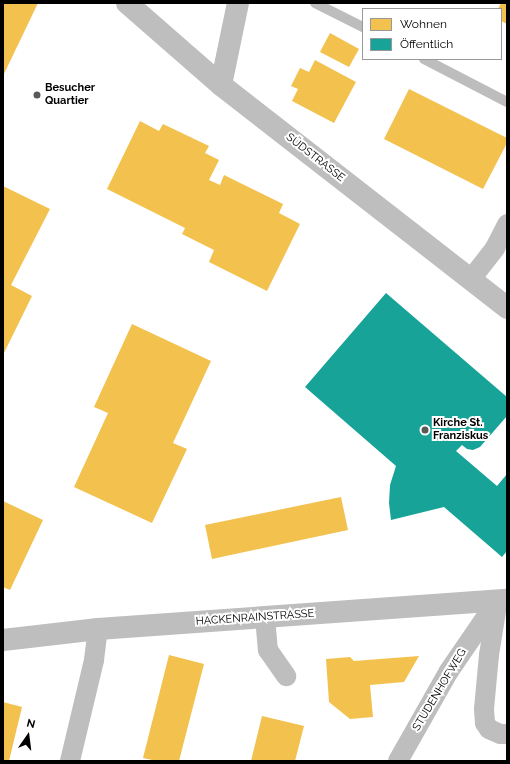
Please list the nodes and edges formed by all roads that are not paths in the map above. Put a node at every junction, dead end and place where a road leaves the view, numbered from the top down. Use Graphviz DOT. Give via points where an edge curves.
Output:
graph roads {
  1 [pos="127,3"];
  2 [pos="238,3"];
  3 [pos="221,84"];
  4 [pos="507,224"];
  5 [pos="471,279"];
  6 [pos="507,308"];
  7 [pos="502,600"];
  8 [pos="265,617"];
  9 [pos="98,629"];
  10 [pos="3,640"];
  11 [pos="286,676"];
  12 [pos="507,734"];
  13 [pos="70,761"];
  14 [pos="398,761"];
  1 -- 3 [label="street, SÜDSTRASSE"];
  2 -- 3 [label="street"];
  3 -- 5 [label="street, SÜDSTRASSE"];
  4 -- 5 [label="lane" via="495,248"];
  5 -- 6 [label="street, SÜDSTRASSE"];
  7 -- 8 [label="street, HACKENRAINSTRASSE"];
  7 -- 12 [label="lane" via="490,654 484,709 485,722 489,729"];
  7 -- 14 [label="lane, STUDENHOFWEG" via="449,671"];
  8 -- 9 [label="street, HACKENRAINSTRASSE"];
  8 -- 11 [label="lane" via="268,650"];
  9 -- 10 [label="street, HACKENRAINSTRASSE"];
  9 -- 13 [label="lane" via="94,660"];
}
